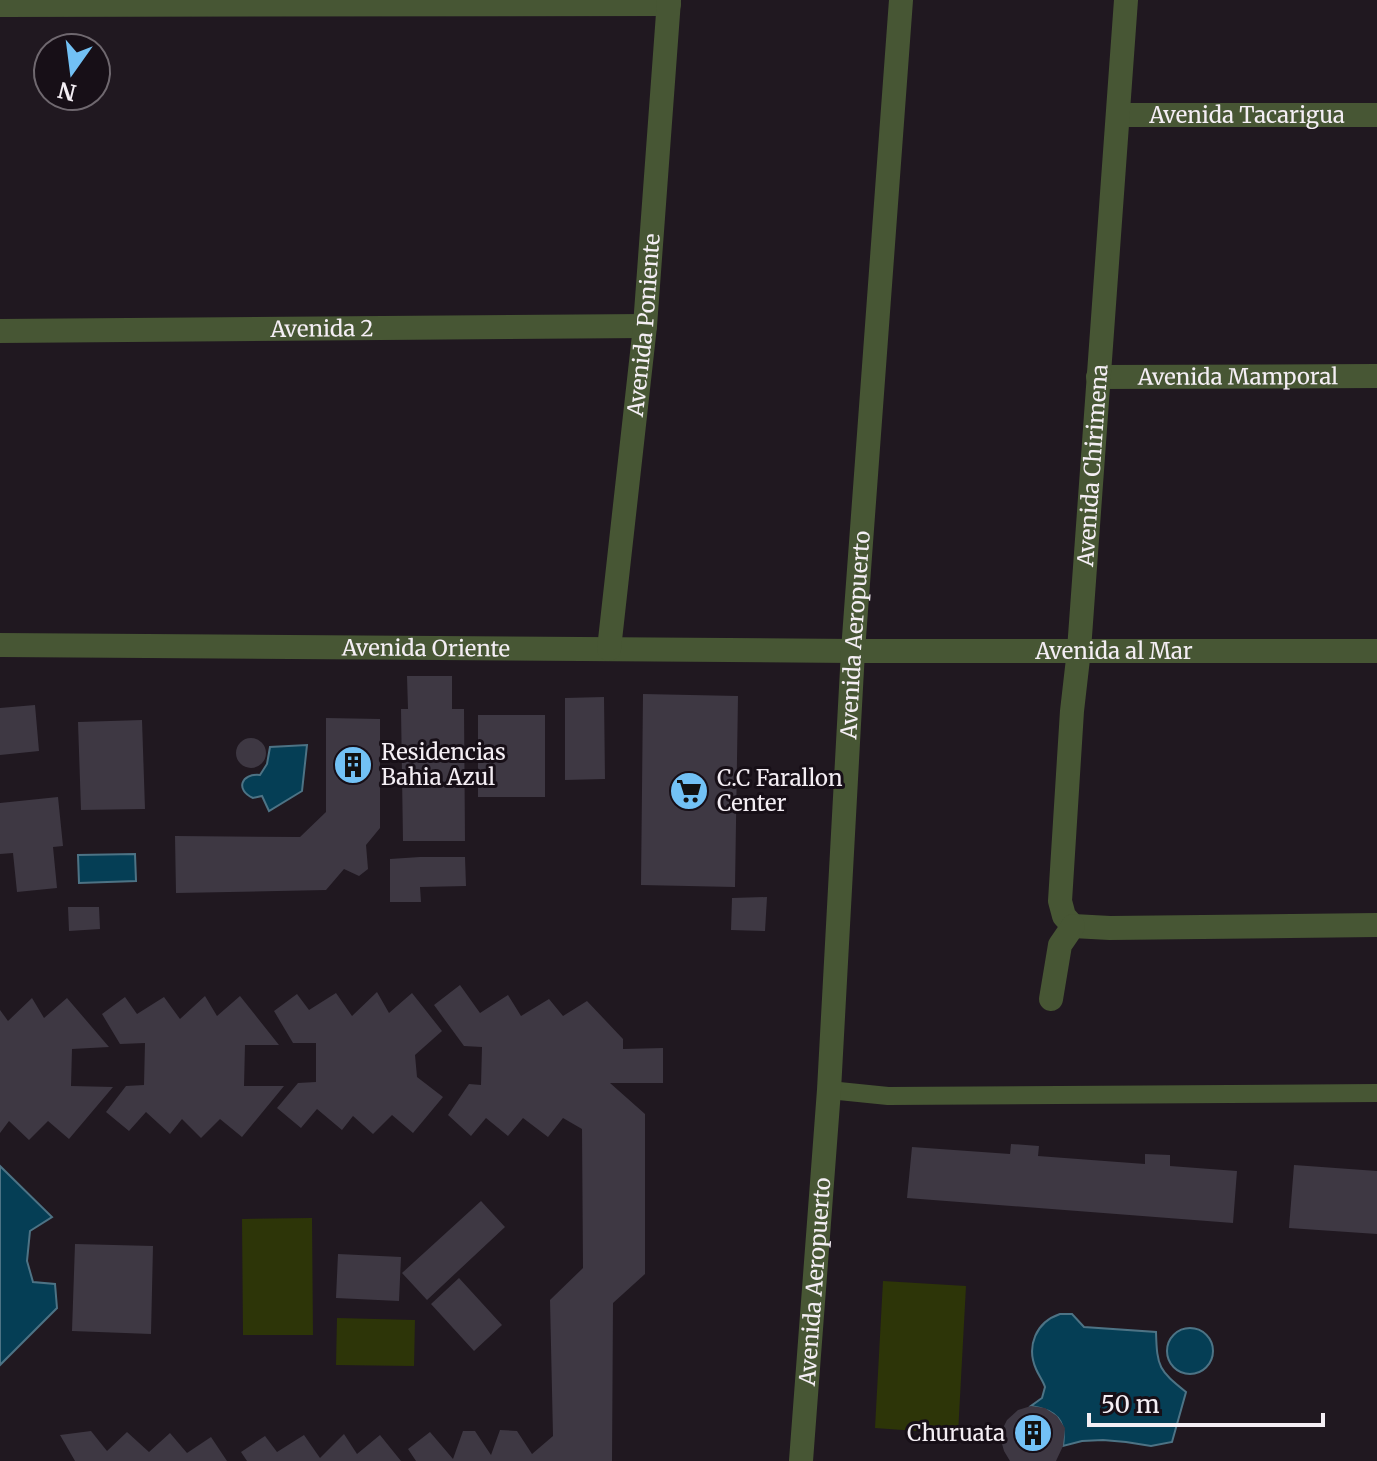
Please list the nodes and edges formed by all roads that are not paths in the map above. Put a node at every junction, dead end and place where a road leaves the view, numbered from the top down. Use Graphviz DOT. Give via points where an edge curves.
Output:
graph roads {
  1 [pos="901,0"];
  2 [pos="1126,0"];
  3 [pos="669,2"];
  4 [pos="0,5"];
  5 [pos="1119,115"];
  6 [pos="1377,115"];
  7 [pos="645,326"];
  8 [pos="0,331"];
  9 [pos="1377,376"];
  10 [pos="1098,377"];
  11 [pos="0,645"];
  12 [pos="609,649"];
  13 [pos="1079,650"];
  14 [pos="853,651"];
  15 [pos="1377,651"];
  16 [pos="1377,925"];
  17 [pos="1073,926"];
  18 [pos="1051,999"];
  19 [pos="829,1090"];
  20 [pos="1377,1093"];
  21 [pos="801,1461"];
  1 -- 14 [label="street, Avenida Aeropuerto"];
  2 -- 5 [label="street, Avenida Chirimena"];
  3 -- 4 [label="street"];
  3 -- 7 [label="street, Avenida Poniente"];
  5 -- 6 [label="street, Avenida Tacarigua"];
  5 -- 10 [label="street, Avenida Chirimena"];
  7 -- 8 [label="street, Avenida 2"];
  7 -- 12 [label="street, Avenida Poniente"];
  9 -- 10 [label="street, Avenida Mamporal"];
  10 -- 13 [label="street, Avenida Chirimena"];
  11 -- 12 [label="street, Avenida Oriente"];
  12 -- 14 [label="street, Avenida Oriente"];
  13 -- 14 [label="street, Avenida al Mar"];
  13 -- 15 [label="street, Avenida al Mar"];
  13 -- 17 [label="street, Avenida Chirimena" via="1060,901"];
  14 -- 19 [label="street, Avenida Aeropuerto"];
  16 -- 17 [label="street"];
  17 -- 18 [label="street" via="1060,945"];
  19 -- 20 [label="lane" via="888,1096"];
  19 -- 21 [label="street, Avenida Aeropuerto"];
}
